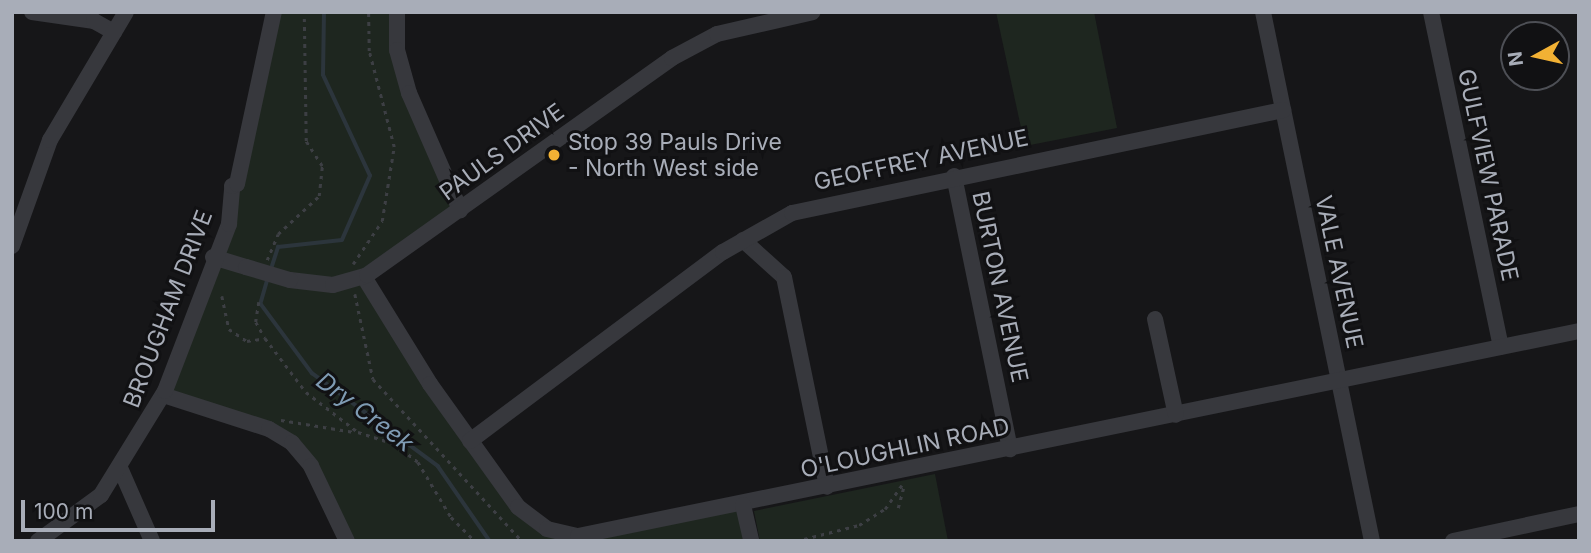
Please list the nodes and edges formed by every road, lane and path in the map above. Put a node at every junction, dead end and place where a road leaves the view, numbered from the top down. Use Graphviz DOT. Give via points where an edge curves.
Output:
graph roads {
  1 [pos="32,12"];
  2 [pos="126,12"];
  3 [pos="274,12"];
  4 [pos="304,12"];
  5 [pos="368,12"];
  6 [pos="397,12"];
  7 [pos="813,12"];
  8 [pos="1263,12"];
  9 [pos="1431,12"];
  10 [pos="114,32"];
  11 [pos="1283,110"];
  12 [pos="954,176"];
  13 [pos="460,210"];
  14 [pos="743,240"];
  15 [pos="12,246"];
  16 [pos="213,257"];
  17 [pos="267,262"];
  18 [pos="358,279"];
  19 [pos="222,296"];
  20 [pos="258,302"];
  21 [pos="1155,319"];
  22 [pos="1579,331"];
  23 [pos="265,338"];
  24 [pos="1502,347"];
  25 [pos="1338,381"];
  26 [pos="163,395"];
  27 [pos="1176,415"];
  28 [pos="253,424"];
  29 [pos="358,432"];
  30 [pos="470,441"];
  31 [pos="1010,449"];
  32 [pos="120,468"];
  33 [pos="827,487"];
  34 [pos="743,505"];
  35 [pos="898,508"];
  36 [pos="1579,514"];
  37 [pos="38,541"];
  38 [pos="152,541"];
  39 [pos="346,541"];
  40 [pos="475,541"];
  41 [pos="522,541"];
  42 [pos="751,541"];
  43 [pos="796,541"];
  44 [pos="1371,541"];
  45 [pos="1453,541"];
  1 -- 10 [label="street" via="94,21"];
  2 -- 10 [label="street"];
  3 -- 16 [label="street, BROUGHAM DRIVE" via="237,184 232,186 231,217"];
  4 -- 17 [label="path" via="306,141 323,166 319,196 278,234"];
  5 -- 18 [label="path" via="369,51 394,147 385,214 352,265"];
  6 -- 13 [label="street" via="397,50 409,93"];
  7 -- 13 [label="street, PAULS DRIVE" via="739,27 694,44"];
  8 -- 11 [label="street, VALE AVENUE"];
  9 -- 24 [label="street, GULFVIEW PARADE"];
  10 -- 15 [label="street" via="50,140"];
  11 -- 12 [label="street, GEOFFREY AVENUE"];
  11 -- 25 [label="street, VALE AVENUE"];
  12 -- 14 [label="street, GEOFFREY AVENUE" via="806,208"];
  12 -- 31 [label="street, BURTON AVENUE"];
  13 -- 18 [label="street, PAULS DRIVE"];
  14 -- 30 [label="street, GEOFFREY AVENUE"];
  14 -- 33 [label="street" via="785,277"];
  16 -- 18 [label="street, PAULS DRIVE, bridge" via="325,286"];
  16 -- 26 [label="street, BROUGHAM DRIVE"];
  18 -- 30 [label="street, O'LOUGHLIN ROAD"];
  18 -- 41 [label="path" via="373,379"];
  19 -- 23 [label="path" via="229,329 247,341"];
  20 -- 23 [label="path" via="256,322"];
  21 -- 27 [label="street"];
  22 -- 24 [label="street, O'LOUGHLIN ROAD"];
  23 -- 29 [label="path" via="306,392"];
  24 -- 25 [label="street, O'LOUGHLIN ROAD"];
  25 -- 27 [label="street, O'LOUGHLIN ROAD"];
  25 -- 44 [label="street, VALE AVENUE"];
  26 -- 28 [label="street"];
  26 -- 32 [label="street, BROUGHAM DRIVE"];
  27 -- 31 [label="street, O'LOUGHLIN ROAD"];
  28 -- 29 [label="path" via="281,419"];
  28 -- 39 [label="street" via="278,433 302,453"];
  29 -- 40 [label="path" via="395,444 418,462 451,517"];
  30 -- 34 [label="street, O'LOUGHLIN ROAD" via="523,512 568,535 621,531"];
  31 -- 33 [label="street, O'LOUGHLIN ROAD"];
  32 -- 37 [label="street, BROUGHAM DRIVE" via="96,500"];
  32 -- 38 [label="street"];
  33 -- 34 [label="street, O'LOUGHLIN ROAD"];
  34 -- 42 [label="street"];
  35 -- 43 [label="path" via="905,481 885,509 859,525"];
  36 -- 45 [label="street"];
}
